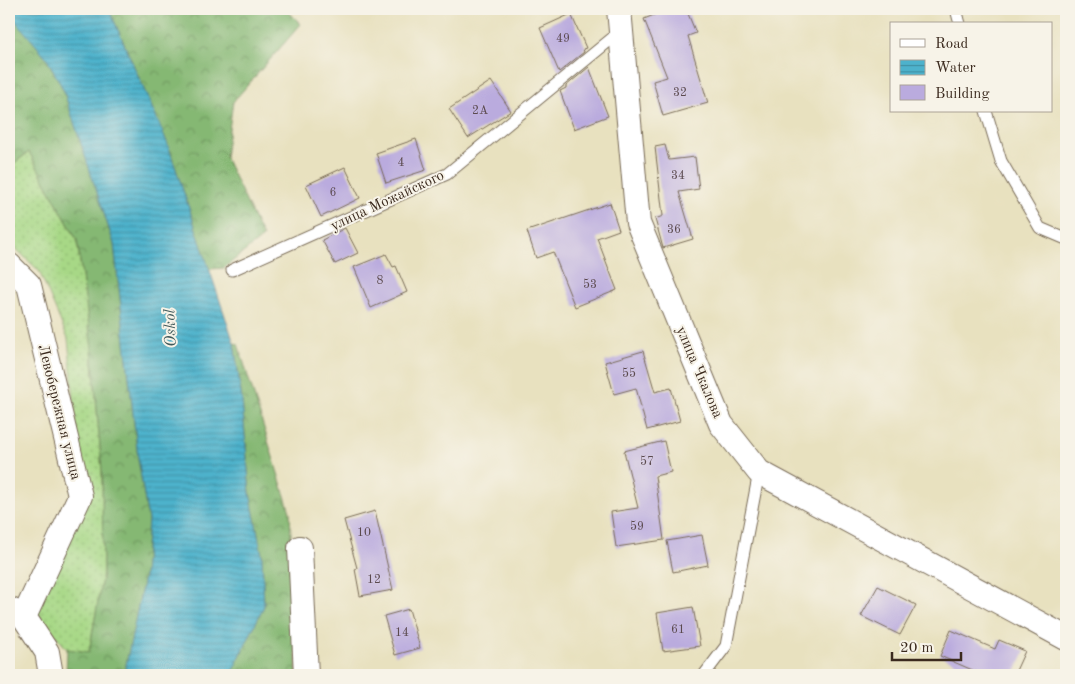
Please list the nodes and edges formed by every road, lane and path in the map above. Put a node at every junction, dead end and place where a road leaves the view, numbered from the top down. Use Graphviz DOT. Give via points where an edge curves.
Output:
graph roads {
  1 [pos="956,9"];
  2 [pos="620,20"];
  3 [pos="959,22"];
  4 [pos="986,112"];
  5 [pos="1066,239"];
  6 [pos="9,265"];
  7 [pos="232,270"];
  8 [pos="759,472"];
  9 [pos="300,548"];
  10 [pos="16,613"];
  11 [pos="1066,638"];
  12 [pos="51,675"];
  13 [pos="306,675"];
  14 [pos="704,675"];
  1 -- 3 [label="lane"];
  2 -- 7 [label="lane, улица Можайского" via="447,174"];
  2 -- 8 [label="street, улица Чкалова" via="638,222 722,424"];
  4 -- 5 [label="lane" via="1001,161 1040,228"];
  6 -- 10 [label="street, Левобережная улица" via="29,285 80,496"];
  8 -- 11 [label="street, улица Чкалова"];
  8 -- 14 [label="lane" via="726,646"];
  9 -- 13 [label="street"];
  10 -- 12 [label="street" via="47,652"];
}
